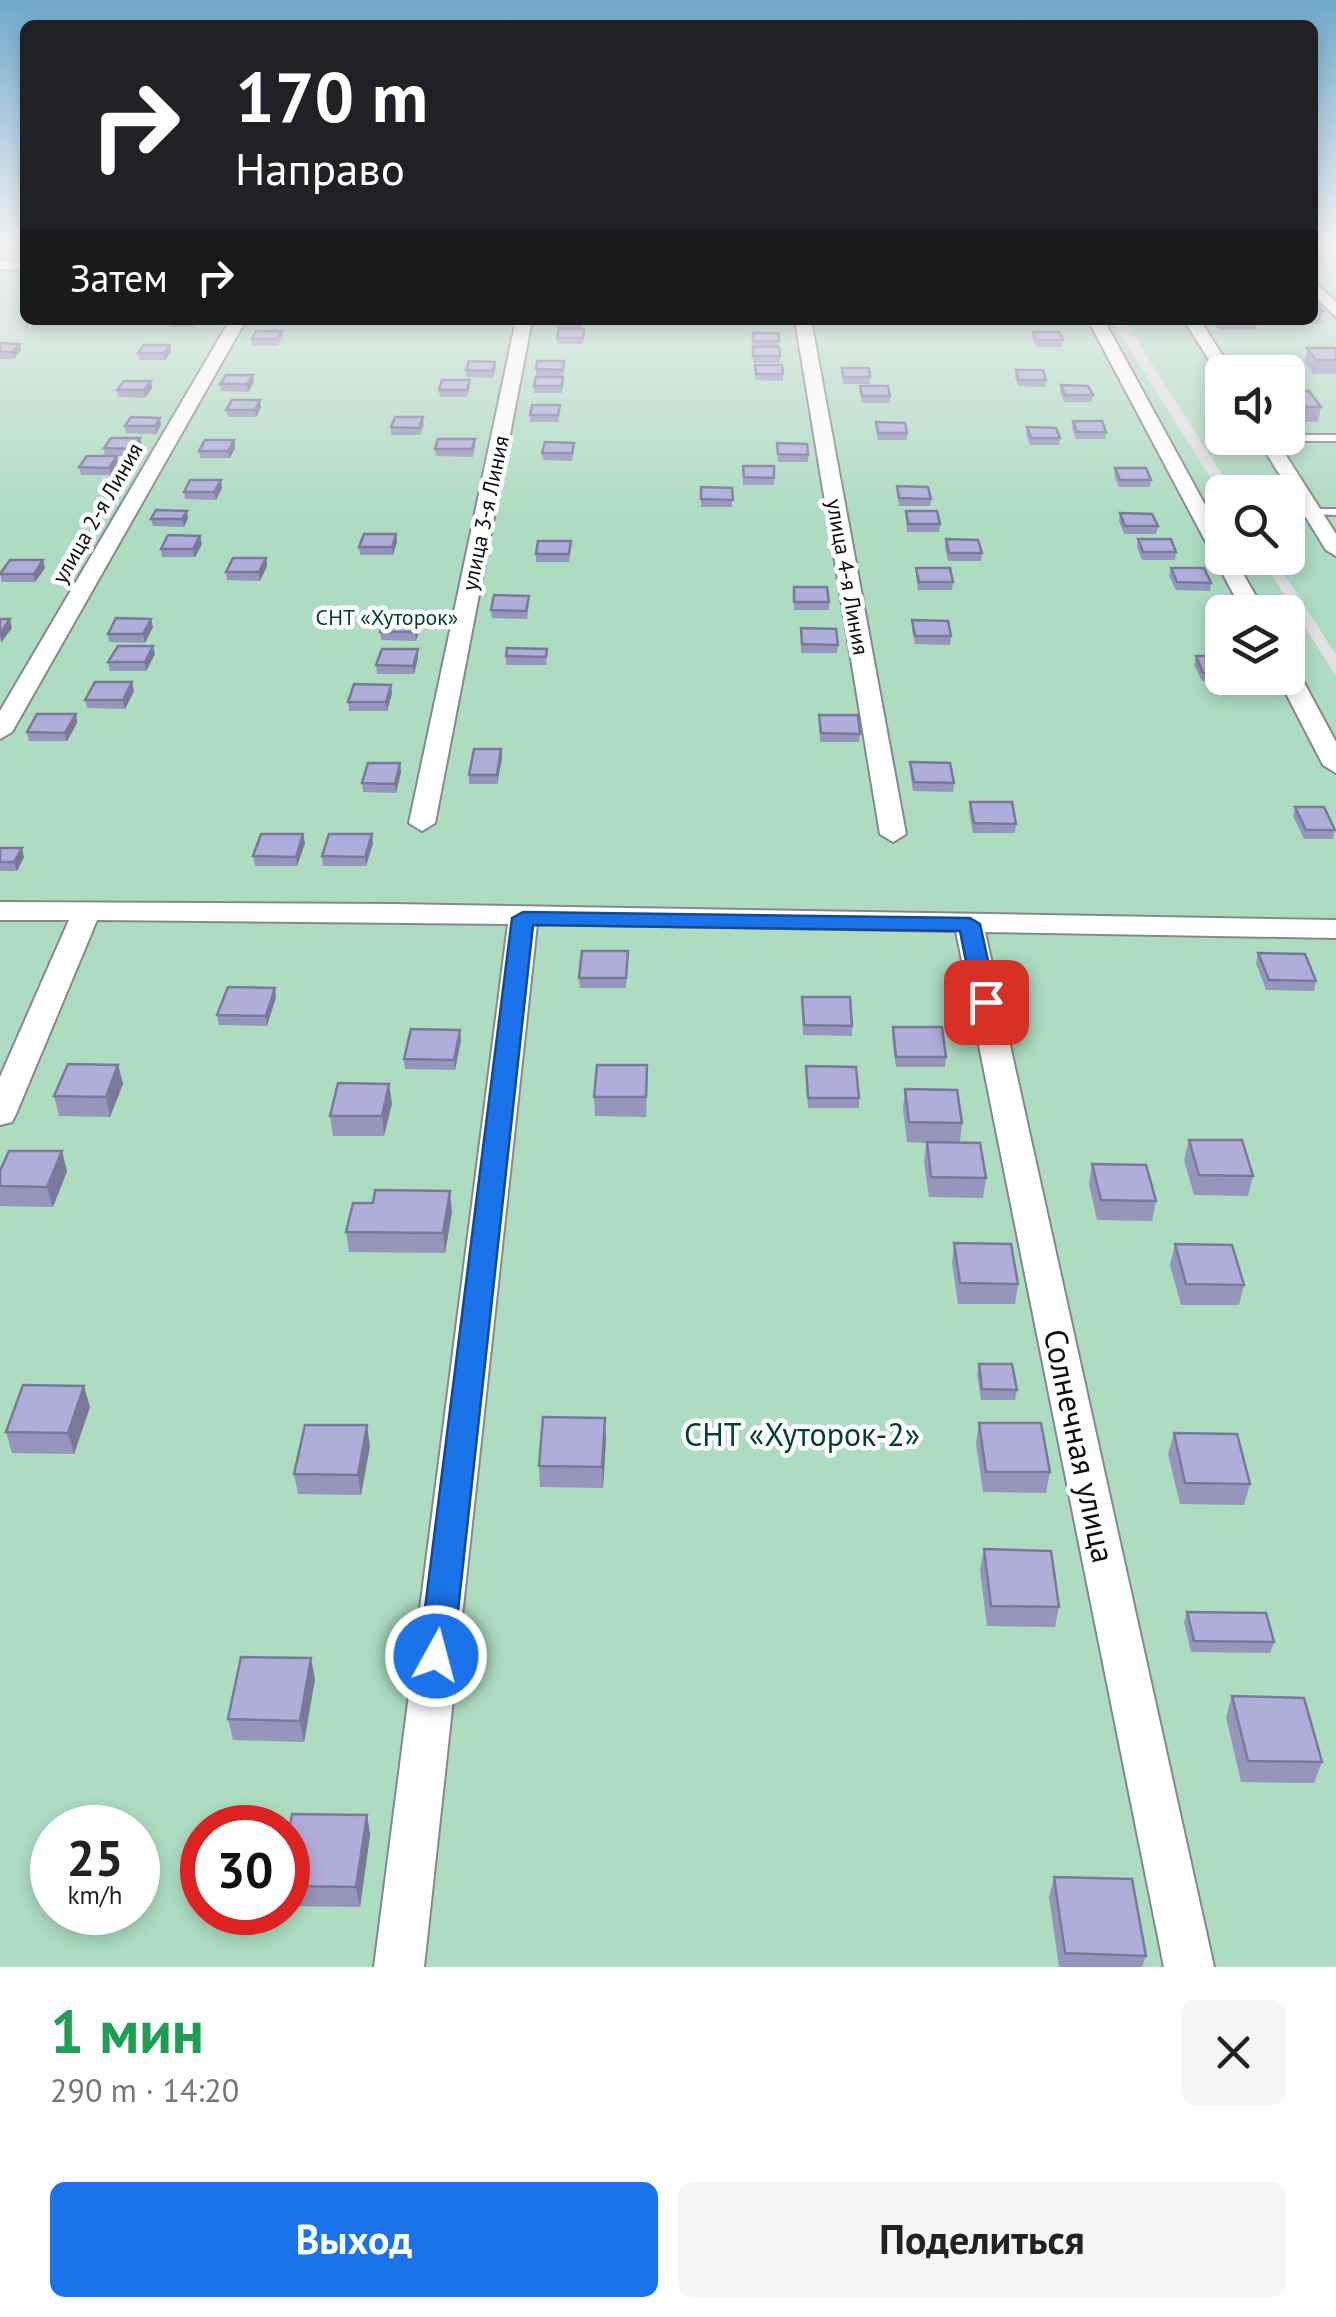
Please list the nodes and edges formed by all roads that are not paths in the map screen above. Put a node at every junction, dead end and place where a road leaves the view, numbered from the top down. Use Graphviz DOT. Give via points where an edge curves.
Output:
graph roads {
  1 [pos="230,334"];
  2 [pos="521,334"];
  3 [pos="805,334"];
  4 [pos="1103,334"];
  5 [pos="1201,334"];
  6 [pos="1214,355"];
  7 [pos="1305,438"];
  8 [pos="1336,438"];
  9 [pos="1277,455"];
  10 [pos="1312,512"];
  11 [pos="1336,512"];
  12 [pos="1205,523"];
  13 [pos="1336,550"];
  14 [pos="1299,695"];
  15 [pos="0,732"];
  16 [pos="1336,766"];
  17 [pos="422,823"];
  18 [pos="893,834"];
  19 [pos="0,911"];
  20 [pos="86,913"];
  21 [pos="523,918"];
  22 [pos="970,924"];
  23 [pos="1336,929"];
  24 [pos="0,1114"];
  25 [pos="400,1967"];
  26 [pos="1189,1967"];
  1 -- 15 [label="street, улица 2-я Линия"];
  2 -- 17 [label="street, улица 3-я Линия"];
  3 -- 18 [label="street, улица 4-я Линия"];
  4 -- 12 [label="street"];
  5 -- 6 [label="street"];
  7 -- 8 [label="lane"];
  9 -- 10 [label="street"];
  10 -- 11 [label="lane"];
  10 -- 13 [label="street"];
  14 -- 16 [label="street"];
  19 -- 20 [label="street"];
  20 -- 21 [label="street"];
  20 -- 24 [label="street"];
  21 -- 22 [label="street"];
  21 -- 25 [label="street"];
  22 -- 23 [label="street"];
  22 -- 26 [label="street, Солнечная улица"];
}
